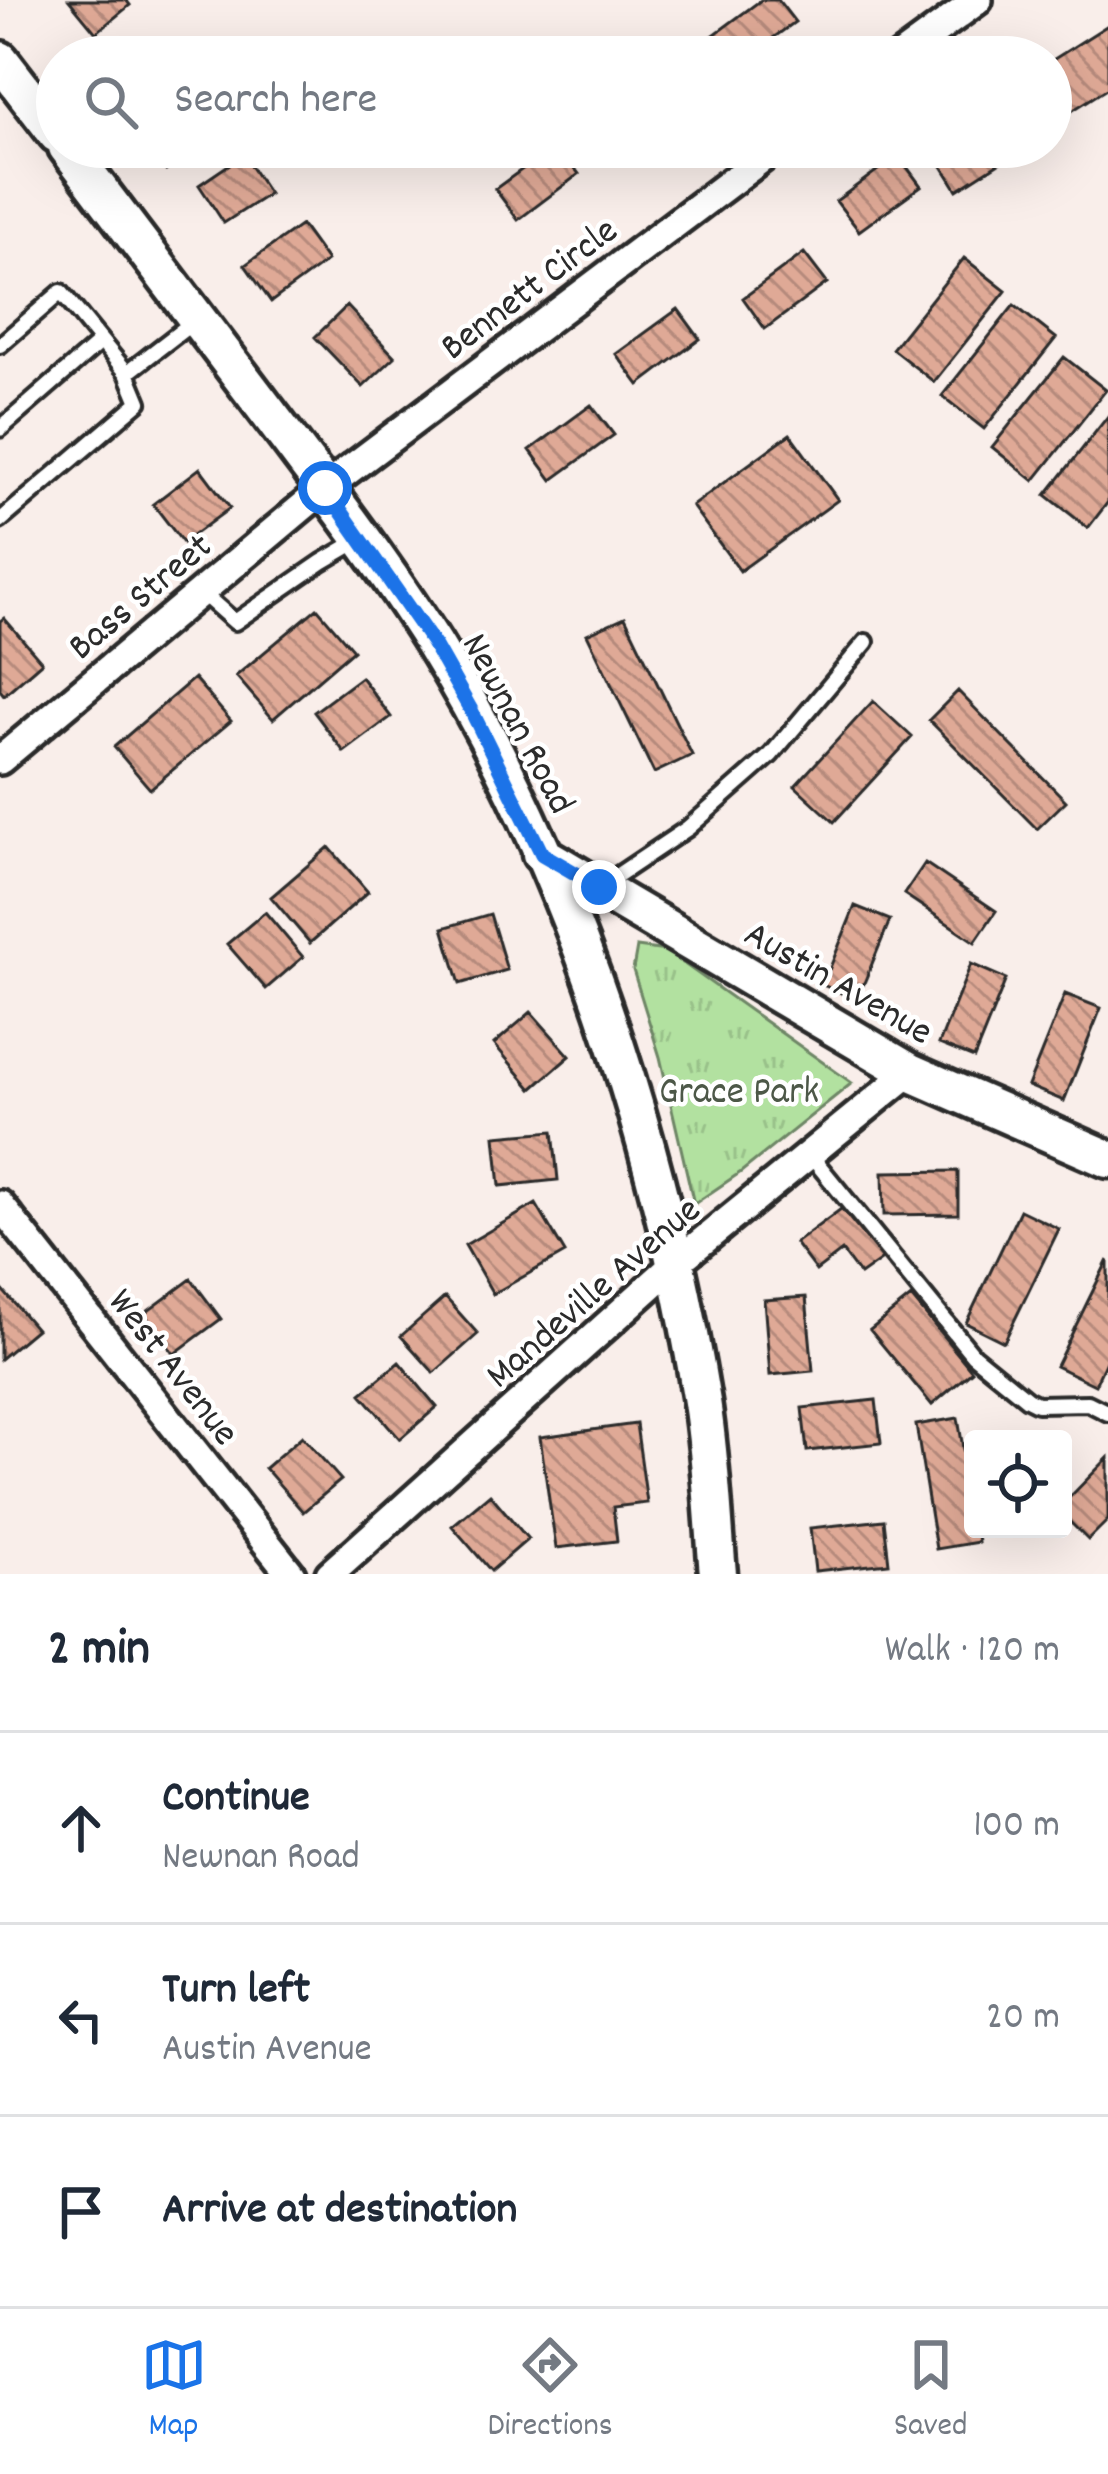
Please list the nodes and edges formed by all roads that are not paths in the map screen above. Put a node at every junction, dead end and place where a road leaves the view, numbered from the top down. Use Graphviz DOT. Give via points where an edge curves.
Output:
graph roads {
  1 [pos="978,0"];
  2 [pos="929,36"];
  3 [pos="0,59"];
  4 [pos="36,106"];
  5 [pos="83,168"];
  6 [pos="749,168"];
  7 [pos="197,319"];
  8 [pos="101,341"];
  9 [pos="0,345"];
  10 [pos="127,373"];
  11 [pos="0,429"];
  12 [pos="325,488"];
  13 [pos="0,521"];
  14 [pos="361,539"];
  15 [pos="201,592"];
  16 [pos="866,642"];
  17 [pos="0,760"];
  18 [pos="542,854"];
  19 [pos="599,887"];
  20 [pos="910,1072"];
  21 [pos="1106,1153"];
  22 [pos="811,1156"];
  23 [pos="0,1205"];
  24 [pos="676,1263"];
  25 [pos="1108,1413"];
  26 [pos="291,1574"];
  27 [pos="330,1574"];
  28 [pos="718,1574"];
  1 -- 2 [label="street"];
  3 -- 4 [label="main road"];
  5 -- 7 [label="main road, Newnan Road"];
  6 -- 12 [label="street, Bennett Circle"];
  7 -- 10 [label="lane"];
  7 -- 12 [label="main road, Newnan Road"];
  8 -- 9 [label="lane" via="61,292"];
  8 -- 10 [label="lane"];
  8 -- 11 [label="lane"];
  10 -- 13 [label="lane" via="139,402"];
  12 -- 14 [label="main road, Newnan Road"];
  12 -- 15 [label="street, Bass Street"];
  14 -- 15 [label="lane" via="236,622"];
  14 -- 18 [label="main road, Newnan Road" via="433,643"];
  15 -- 17 [label="street, Bass Street"];
  16 -- 19 [label="lane" via="771,755 688,828"];
  18 -- 19 [label="main road, Austin Avenue"];
  18 -- 24 [label="main road, Newnan Road" via="617,1051"];
  19 -- 20 [label="main road, Austin Avenue"];
  20 -- 21 [label="main road, Austin Avenue"];
  20 -- 22 [label="street, Mandeville Avenue"];
  22 -- 24 [label="street, Mandeville Avenue"];
  22 -- 25 [label="lane" via="973,1355 1037,1404 1088,1403"];
  23 -- 26 [label="street, West Avenue"];
  24 -- 27 [label="street, Mandeville Avenue"];
  24 -- 28 [label="main road, Newnan Road" via="703,1408"];
}
